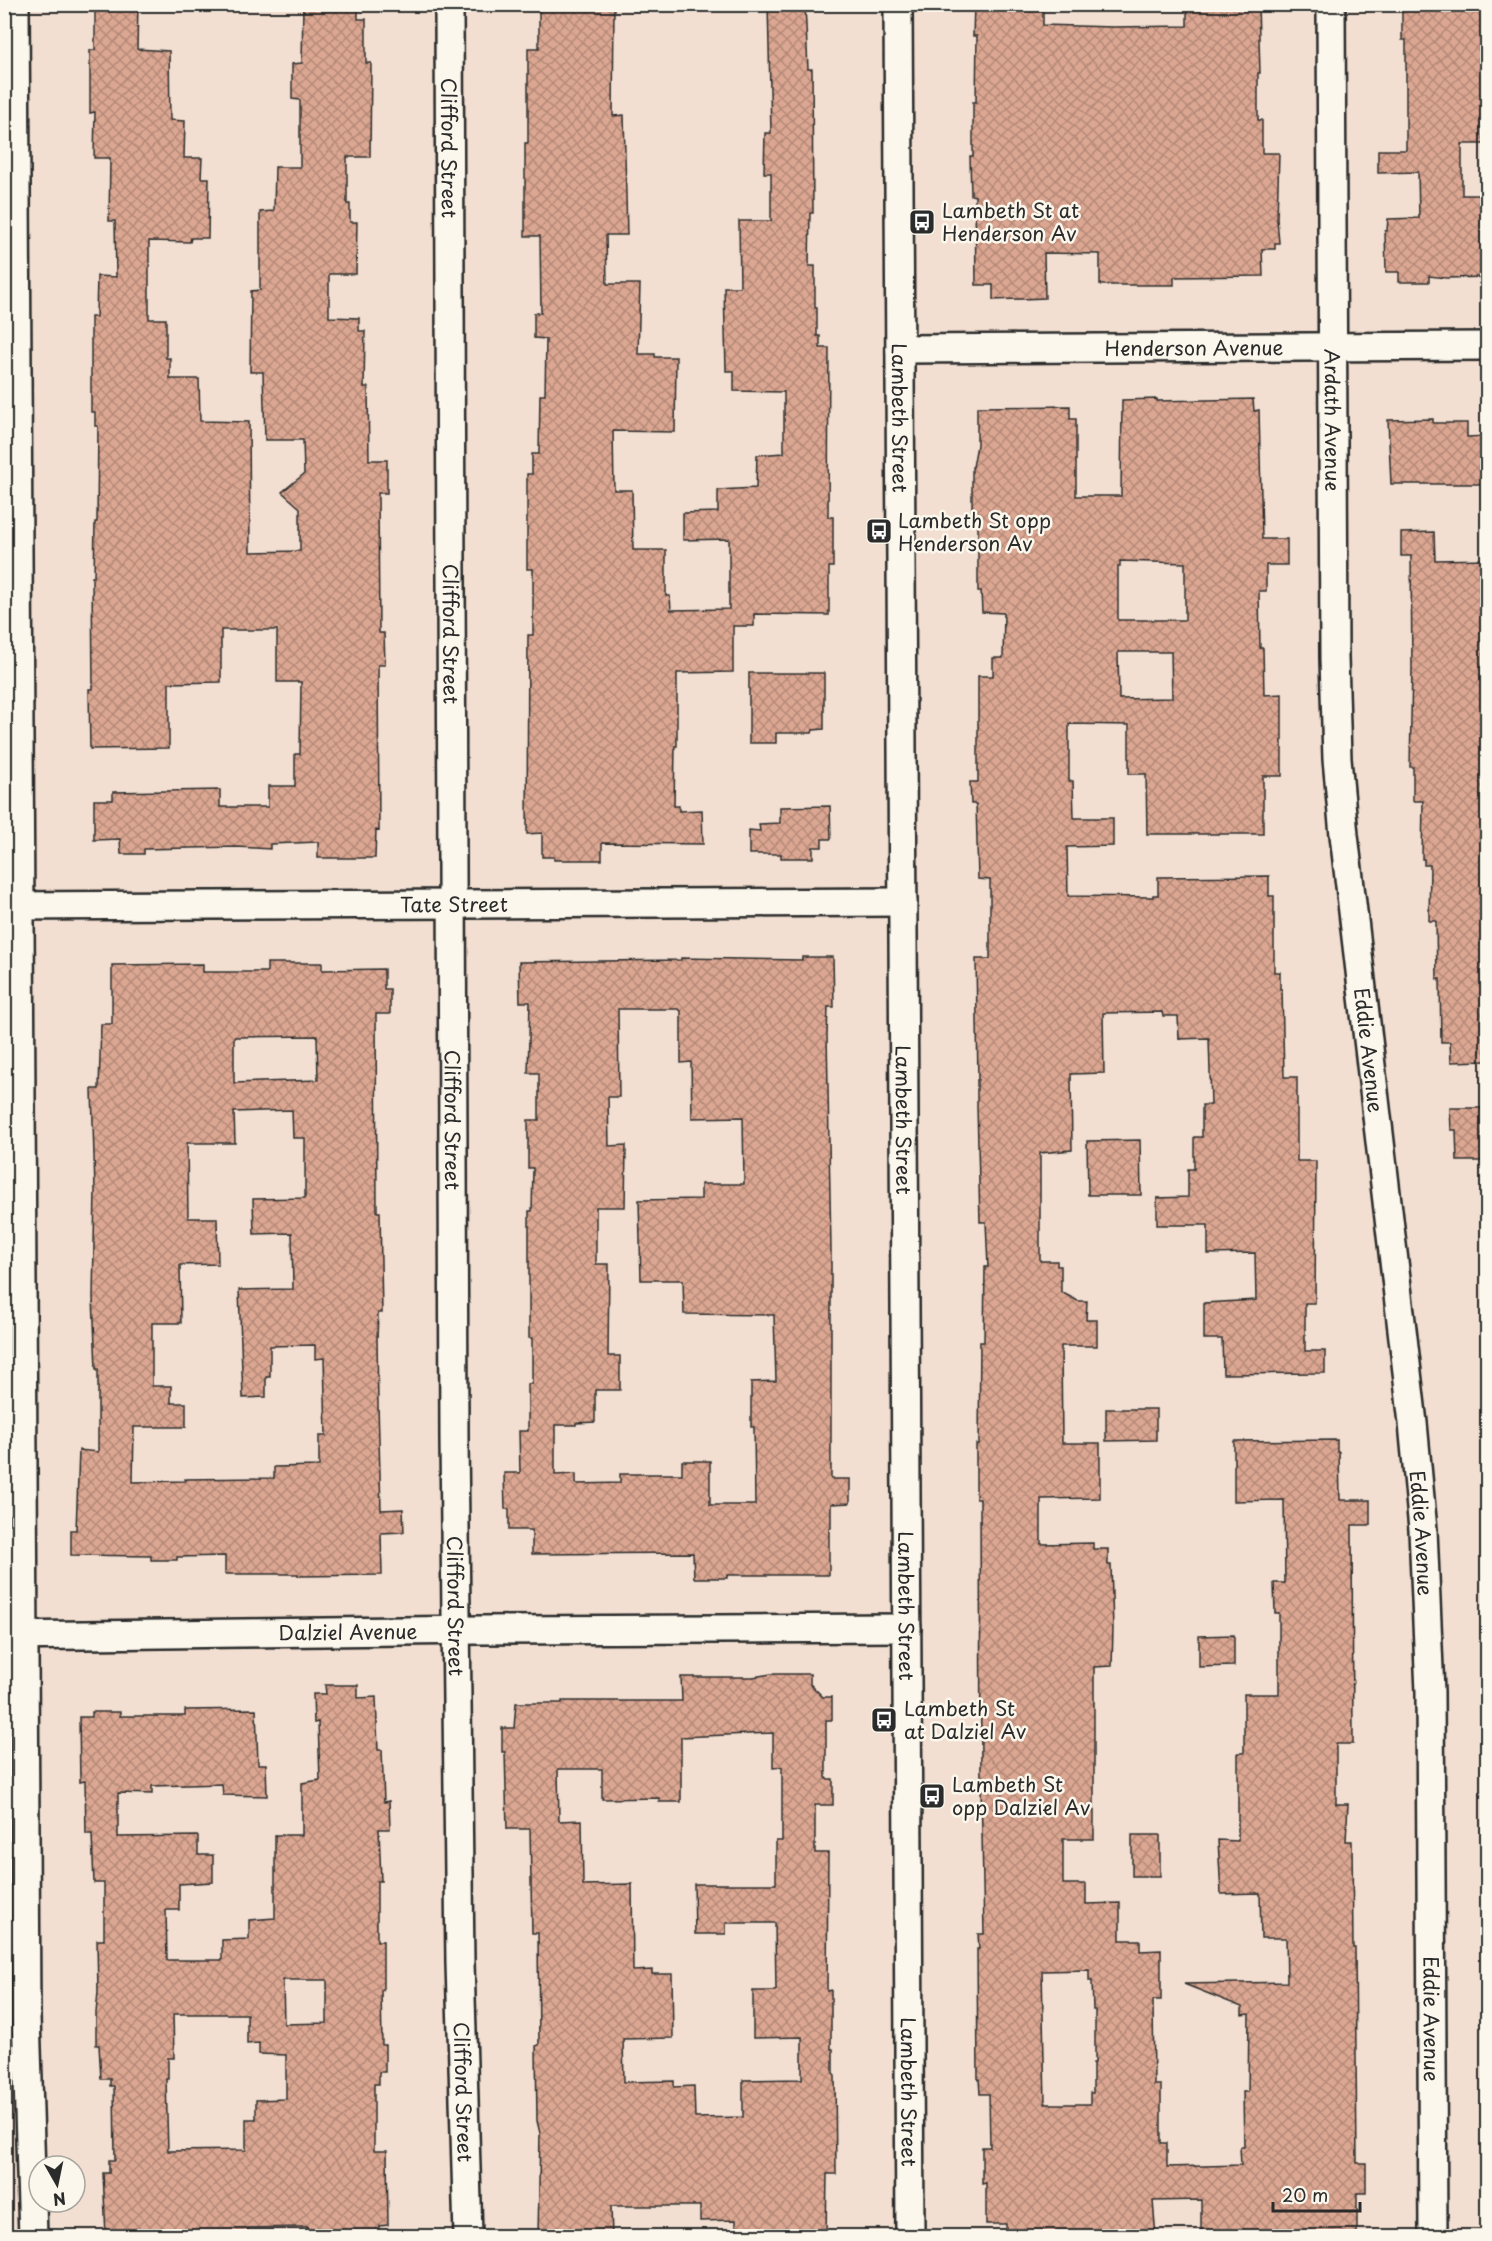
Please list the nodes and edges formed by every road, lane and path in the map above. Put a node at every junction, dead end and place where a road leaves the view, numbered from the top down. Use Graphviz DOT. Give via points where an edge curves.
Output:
graph roads {
  1 [pos="15,4"];
  2 [pos="449,4"];
  3 [pos="898,4"];
  4 [pos="1331,4"];
  5 [pos="1488,346"];
  6 [pos="1332,347"];
  7 [pos="900,349"];
  8 [pos="1344,836"];
  9 [pos="903,902"];
  10 [pos="451,904"];
  11 [pos="12,906"];
  12 [pos="907,1628"];
  13 [pos="457,1630"];
  14 [pos="14,1636"];
  15 [pos="33,2236"];
  16 [pos="468,2236"];
  17 [pos="910,2236"];
  18 [pos="1433,2236"];
  1 -- 11 [label="street"];
  2 -- 10 [label="street, Clifford Street"];
  3 -- 7 [label="street, Lambeth Street"];
  4 -- 6 [label="street, Ardath Avenue"];
  5 -- 6 [label="street, Henderson Avenue"];
  6 -- 7 [label="street, Henderson Avenue"];
  6 -- 8 [label="street, Ardath Avenue" via="1335,713"];
  7 -- 9 [label="street, Lambeth Street"];
  8 -- 18 [label="street, Eddie Avenue" via="1423,1530 1430,1692"];
  9 -- 10 [label="street, Tate Street"];
  9 -- 12 [label="street, Lambeth Street"];
  10 -- 11 [label="street, Tate Street"];
  10 -- 13 [label="street, Clifford Street"];
  11 -- 14 [label="street"];
  12 -- 13 [label="street, Dalziel Avenue"];
  12 -- 17 [label="street, Lambeth Street"];
  13 -- 14 [label="street, Dalziel Avenue"];
  13 -- 16 [label="street, Clifford Street" via="460,1962"];
  14 -- 15 [label="street"];
}
